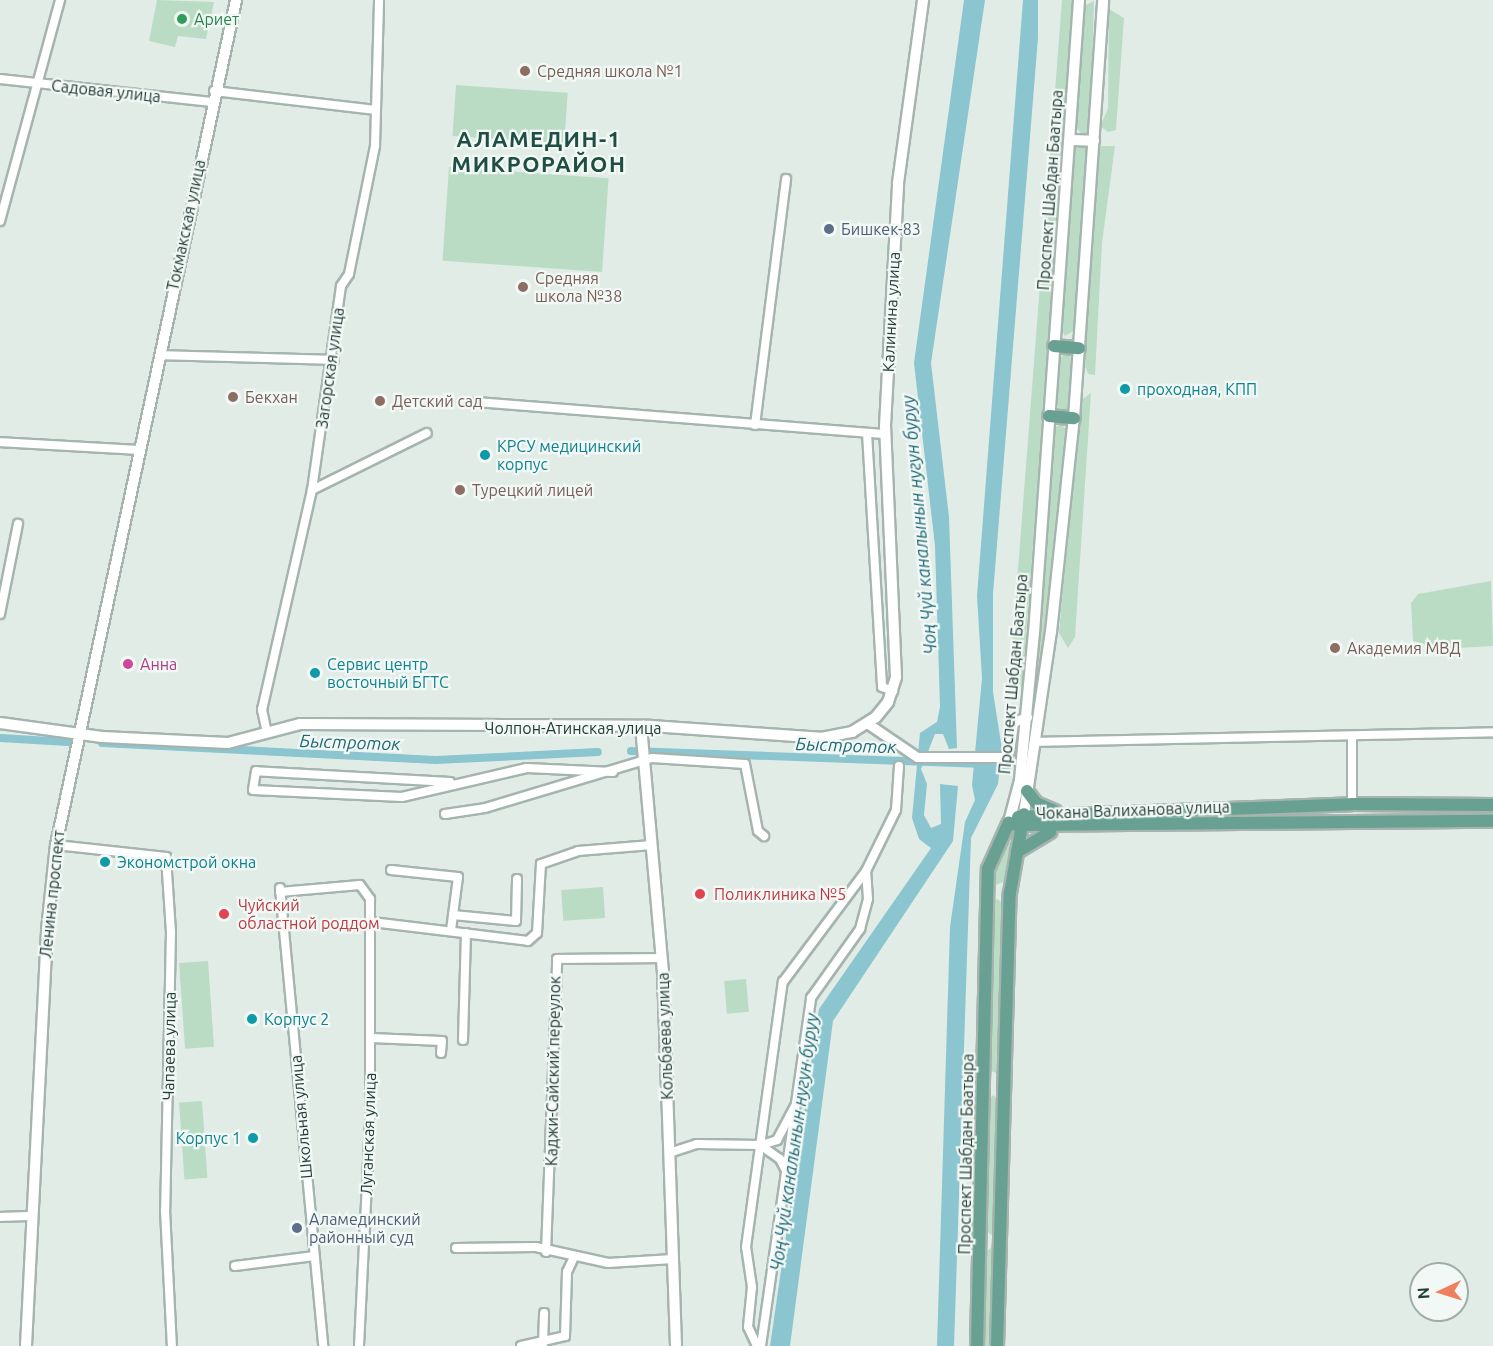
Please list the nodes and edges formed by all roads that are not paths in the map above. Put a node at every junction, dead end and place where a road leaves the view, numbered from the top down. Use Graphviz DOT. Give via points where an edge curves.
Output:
graph roads {
  1 [pos="60,0"];
  2 [pos="236,0"];
  3 [pos="379,0"];
  4 [pos="922,0"];
  5 [pos="1079,0"];
  6 [pos="1103,0"];
  7 [pos="0,79"];
  8 [pos="35,83"];
  9 [pos="214,91"];
  10 [pos="212,102"];
  11 [pos="376,110"];
  12 [pos="1071,140"];
  13 [pos="1094,141"];
  14 [pos="786,180"];
  15 [pos="0,221"];
  16 [pos="1054,346"];
  17 [pos="1079,348"];
  18 [pos="160,355"];
  19 [pos="334,360"];
  20 [pos="477,402"];
  21 [pos="1049,416"];
  22 [pos="1074,418"];
  23 [pos="755,425"];
  24 [pos="867,432"];
  25 [pos="427,433"];
  26 [pos="886,434"];
  27 [pos="0,442"];
  28 [pos="140,450"];
  29 [pos="312,490"];
  30 [pos="18,524"];
  31 [pos="0,614"];
  32 [pos="893,691"];
  33 [pos="1027,717"];
  34 [pos="0,723"];
  35 [pos="867,723"];
  36 [pos="641,726"];
  37 [pos="78,731"];
  38 [pos="1493,732"];
  39 [pos="267,734"];
  40 [pos="1352,737"];
  41 [pos="1034,742"];
  42 [pos="641,759"];
  43 [pos="899,766"];
  44 [pos="613,772"];
  45 [pos="450,782"];
  46 [pos="1027,791"];
  47 [pos="1352,804"];
  48 [pos="1493,805"];
  49 [pos="1062,813"];
  50 [pos="445,814"];
  51 [pos="1024,814"];
  52 [pos="1493,821"];
  53 [pos="1009,822"];
  54 [pos="1062,828"];
  55 [pos="1022,829"];
  56 [pos="764,836"];
  57 [pos="999,837"];
  58 [pos="56,844"];
  59 [pos="652,845"];
  60 [pos="1016,853"];
  61 [pos="391,870"];
  62 [pos="866,871"];
  63 [pos="517,879"];
  64 [pos="280,890"];
  65 [pos="987,893"];
  66 [pos="1010,894"];
  67 [pos="453,915"];
  68 [pos="372,922"];
  69 [pos="451,930"];
  70 [pos="466,933"];
  71 [pos="662,958"];
  72 [pos="371,1038"];
  73 [pos="463,1040"];
  74 [pos="441,1053"];
  75 [pos="984,1086"];
  76 [pos="1004,1087"];
  77 [pos="798,1100"];
  78 [pos="760,1145"];
  79 [pos="669,1153"];
  80 [pos="787,1173"];
  81 [pos="33,1216"];
  82 [pos="0,1217"];
  83 [pos="980,1242"];
  84 [pos="1000,1242"];
  85 [pos="456,1248"];
  86 [pos="546,1252"];
  87 [pos="314,1256"];
  88 [pos="574,1257"];
  89 [pos="673,1259"];
  90 [pos="235,1266"];
  91 [pos="544,1312"];
  92 [pos="543,1344"];
  93 [pos="26,1346"];
  94 [pos="172,1346"];
  95 [pos="323,1346"];
  96 [pos="359,1346"];
  97 [pos="521,1346"];
  98 [pos="676,1346"];
  99 [pos="759,1346"];
  100 [pos="977,1346"];
  101 [pos="997,1346"];
  1 -- 8 [label="street"];
  2 -- 9 [label="main road, Токмакская улица"];
  3 -- 11 [label="street, Загорская улица"];
  4 -- 26 [label="main road, Калинина улица" via="898,183"];
  5 -- 12 [label="main road, Проспект Шабдан Баатыра"];
  6 -- 13 [label="main road, Проспект Шабдан Баатыра"];
  7 -- 8 [label="street, Садовая улица"];
  8 -- 10 [label="street, Садовая улица"];
  8 -- 15 [label="street"];
  9 -- 10 [label="main road, Токмакская улица"];
  9 -- 11 [label="street"];
  10 -- 18 [label="main road, Токмакская улица"];
  11 -- 19 [label="street, Загорская улица" via="375,146 348,274 341,286"];
  12 -- 13 [label="main road"];
  12 -- 16 [label="main road, Проспект Шабдан Баатыра"];
  13 -- 17 [label="main road, Проспект Шабдан Баатыра"];
  14 -- 23 [label="street"];
  16 -- 17 [label="main road"];
  16 -- 21 [label="main road, Проспект Шабдан Баатыра"];
  17 -- 22 [label="main road, Проспект Шабдан Баатыра"];
  18 -- 19 [label="street"];
  18 -- 28 [label="main road, Токмакская улица"];
  19 -- 29 [label="street, Загорская улица"];
  20 -- 23 [label="street"];
  21 -- 22 [label="main road"];
  21 -- 33 [label="main road, Проспект Шабдан Баатыра"];
  22 -- 41 [label="main road, Проспект Шабдан Баатыра"];
  23 -- 24 [label="street"];
  24 -- 26 [label="street"];
  24 -- 32 [label="street" via="882,687"];
  25 -- 29 [label="street"];
  26 -- 32 [label="main road, Калинина улица"];
  27 -- 28 [label="street"];
  28 -- 37 [label="main road, Ленина проспект"];
  29 -- 39 [label="street, Загорская улица" via="262,710"];
  30 -- 31 [label="street"];
  32 -- 35 [label="main road"];
  33 -- 35 [label="street" via="1012,722 1010,750 1003,757 917,757"];
  33 -- 53 [label="main road, Проспект Шабдан Баатыра"];
  34 -- 37 [label="main road"];
  35 -- 36 [label="main road, Чолпон-Атинская улица" via="821,738"];
  36 -- 39 [label="main road, Чолпон-Атинская улица" via="300,724"];
  36 -- 42 [label="main road, Кольбаева улица"];
  37 -- 39 [label="main road, Чолпон-Атинская улица" via="220,742"];
  37 -- 58 [label="main road, Ленина проспект"];
  38 -- 40 [label="street"];
  40 -- 41 [label="street"];
  40 -- 47 [label="street"];
  41 -- 46 [label="main road, Проспект Шабдан Баатыра"];
  42 -- 44 [label="street"];
  42 -- 56 [label="street" via="745,764 758,831"];
  42 -- 59 [label="main road, Кольбаева улица"];
  43 -- 62 [label="street" via="891,826"];
  44 -- 45 [label="street" via="527,768"];
  44 -- 50 [label="street"];
  45 -- 45 [label="street" via="402,797 253,790 255,771"];
  46 -- 49 [label="main road" via="1041,807"];
  46 -- 51 [label="main road, Проспект Шабдан Баатыра"];
  47 -- 48 [label="main road, Чокана Валиханова улица"];
  47 -- 49 [label="main road, Чокана Валиханова улица"];
  49 -- 51 [label="main road, Чокана Валиханова улица"];
  51 -- 53 [label="main road, Чокана Валиханова улица"];
  51 -- 55 [label="main road, Проспект Шабдан Баатыра"];
  52 -- 54 [label="main road, Чокана Валиханова улица"];
  53 -- 55 [label="main road, Чокана Валиханова улица"];
  53 -- 57 [label="main road, Проспект Шабдан Баатыра"];
  54 -- 55 [label="main road, Чокана Валиханова улица"];
  54 -- 60 [label="main road" via="1032,839"];
  55 -- 60 [label="main road, Проспект Шабдан Баатыра"];
  57 -- 60 [label="main road" via="1011,837"];
  57 -- 65 [label="main road, Проспект Шабдан Баатыра"];
  58 -- 81 [label="main road, Ленина проспект"];
  58 -- 94 [label="street, Чапаева улица" via="166,857 171,933 165,1210"];
  59 -- 70 [label="street" via="578,851 542,864 534,940"];
  59 -- 71 [label="main road, Кольбаева улица"];
  60 -- 66 [label="main road, Проспект Шабдан Баатыра"];
  61 -- 67 [label="street" via="458,877"];
  62 -- 77 [label="street" via="868,899 860,929 811,998"];
  62 -- 78 [label="street" via="783,982"];
  63 -- 67 [label="street" via="516,921"];
  64 -- 68 [label="street, Луганская улица" via="360,885 370,899"];
  64 -- 87 [label="street, Школьная улица"];
  65 -- 66 [label="main road"];
  65 -- 75 [label="main road, Проспект Шабдан Баатыра"];
  66 -- 76 [label="main road, Проспект Шабдан Баатыра"];
  67 -- 69 [label="street"];
  68 -- 69 [label="street"];
  68 -- 72 [label="street, Луганская улица"];
  69 -- 70 [label="street"];
  70 -- 73 [label="street"];
  71 -- 79 [label="main road, Кольбаева улица"];
  71 -- 86 [label="street, Каджи-Сайский переулок" via="557,959"];
  72 -- 74 [label="street" via="442,1041"];
  72 -- 96 [label="street, Луганская улица"];
  75 -- 76 [label="main road"];
  75 -- 83 [label="main road, Проспект Шабдан Баатыра"];
  76 -- 84 [label="main road, Проспект Шабдан Баатыра"];
  77 -- 78 [label="street" via="777,1140"];
  77 -- 80 [label="street"];
  78 -- 79 [label="street" via="697,1144"];
  78 -- 80 [label="street" via="780,1159"];
  78 -- 99 [label="street" via="746,1247 752,1287 748,1327"];
  79 -- 89 [label="main road, Кольбаева улица"];
  80 -- 99 [label="street"];
  81 -- 82 [label="street"];
  81 -- 93 [label="main road, Ленина проспект"];
  83 -- 84 [label="main road"];
  83 -- 100 [label="main road, Проспект Шабдан Баатыра"];
  84 -- 101 [label="main road, Проспект Шабдан Баатыра"];
  85 -- 86 [label="street"];
  86 -- 88 [label="street"];
  87 -- 90 [label="street"];
  87 -- 95 [label="street, Школьная улица"];
  88 -- 89 [label="street" via="608,1263"];
  88 -- 92 [label="street" via="567,1272 566,1333 559,1341"];
  89 -- 98 [label="main road, Кольбаева улица"];
  91 -- 92 [label="street"];
  92 -- 97 [label="street"];
}
